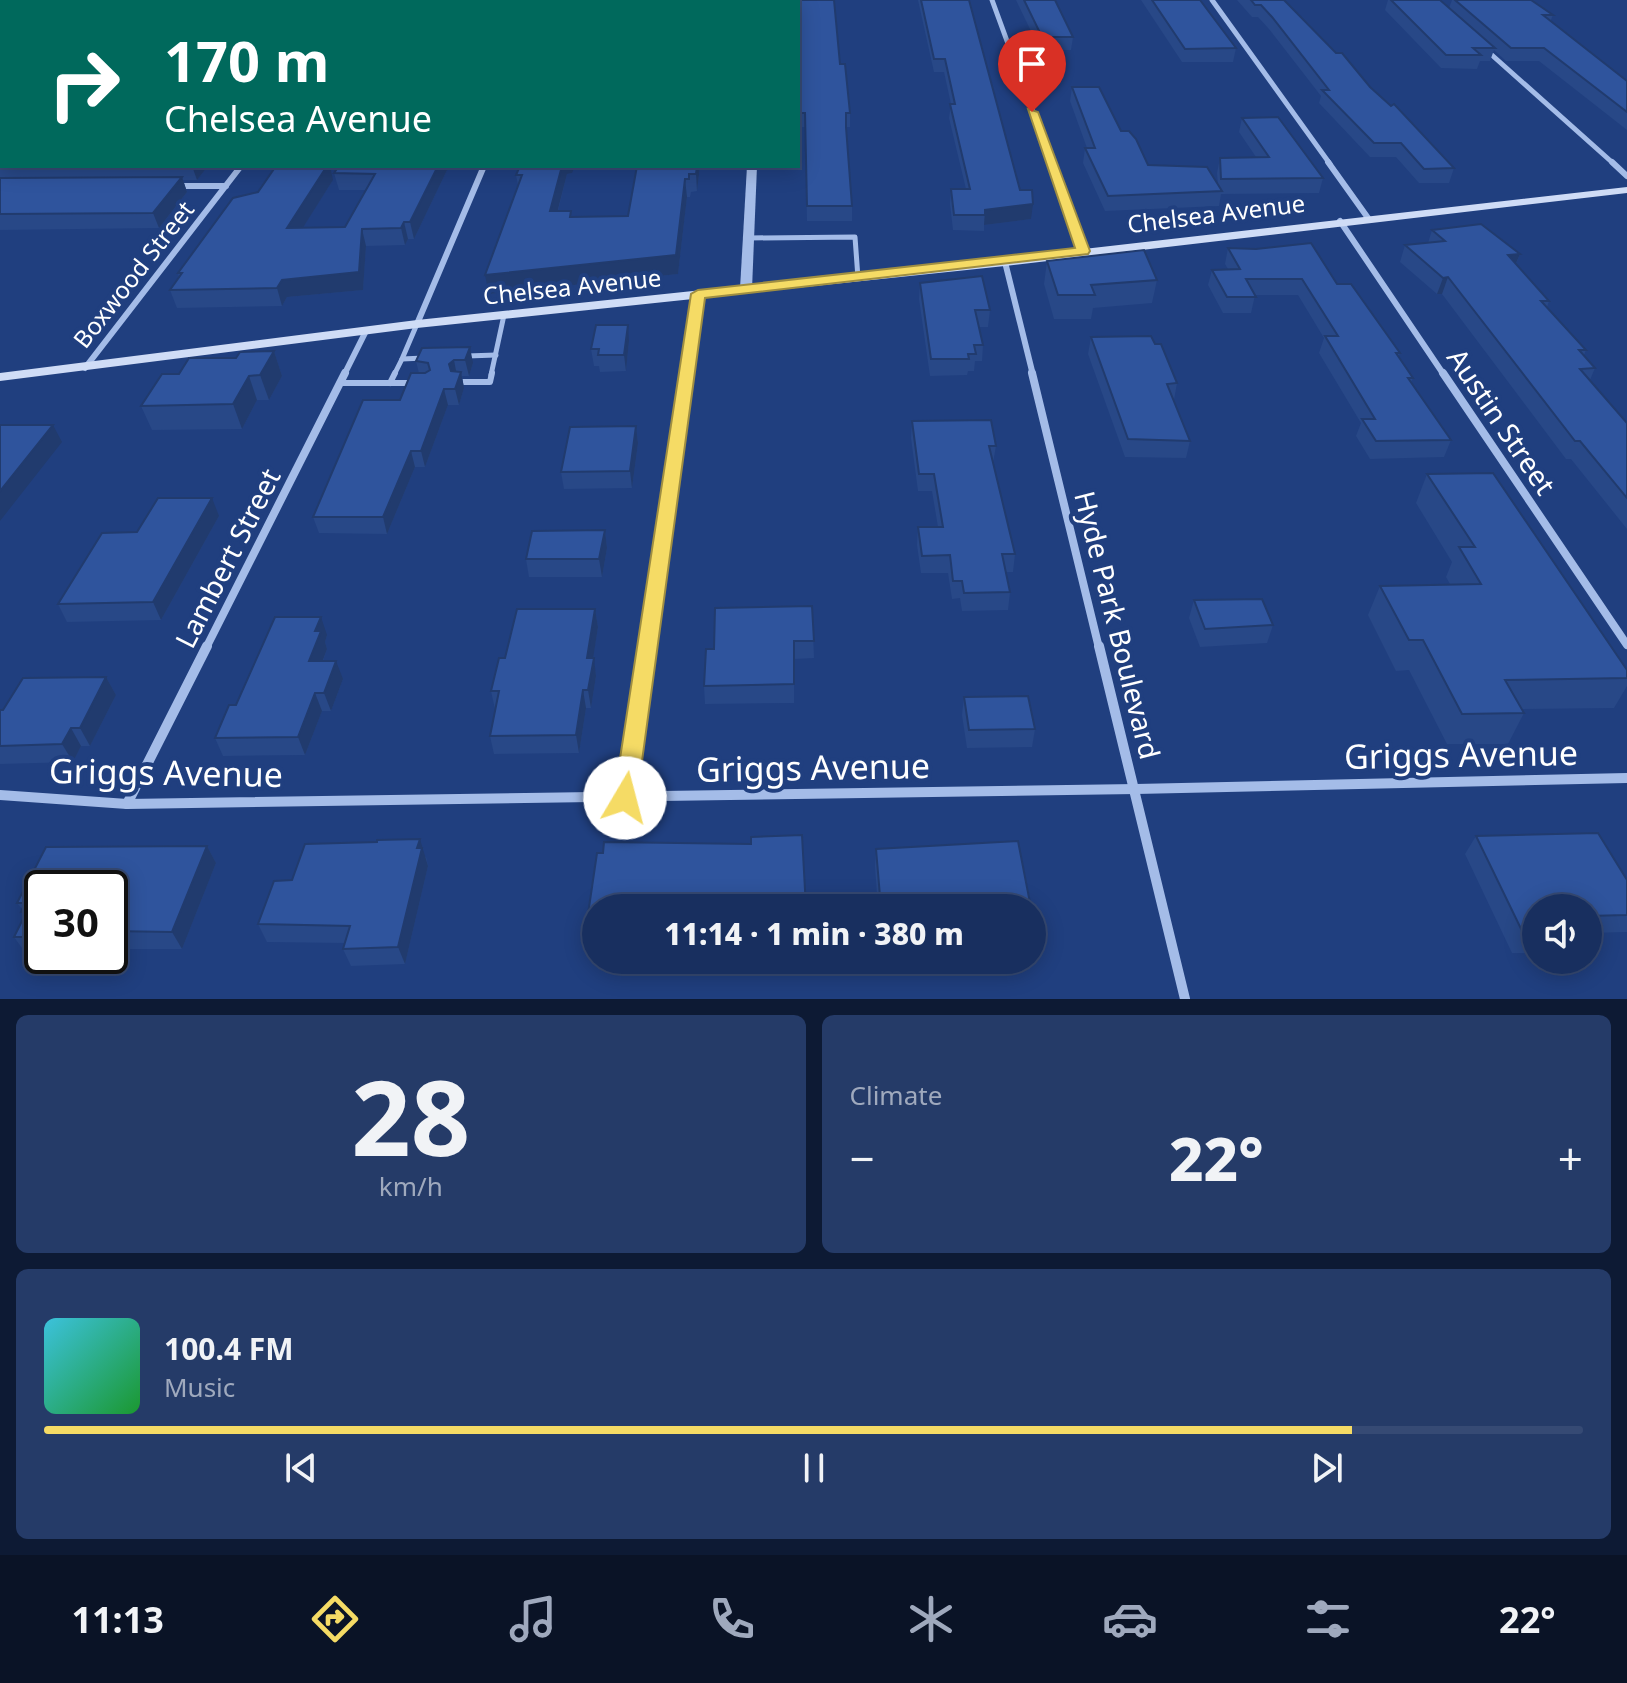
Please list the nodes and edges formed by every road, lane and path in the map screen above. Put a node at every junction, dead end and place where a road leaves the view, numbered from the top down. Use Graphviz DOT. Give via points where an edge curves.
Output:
graph roads {
  1 [pos="992,0"];
  2 [pos="1212,0"];
  3 [pos="1476,41"];
  4 [pos="240,168"];
  5 [pos="483,168"];
  6 [pos="752,168"];
  7 [pos="1627,176"];
  8 [pos="226,186"];
  9 [pos="166,187"];
  10 [pos="1627,190"];
  11 [pos="1368,218"];
  12 [pos="1340,221"];
  13 [pos="749,238"];
  14 [pos="1083,251"];
  15 [pos="1005,262"];
  16 [pos="858,278"];
  17 [pos="746,289"];
  18 [pos="698,294"];
  19 [pos="504,315"];
  20 [pos="417,324"];
  21 [pos="366,331"];
  22 [pos="496,355"];
  23 [pos="464,356"];
  24 [pos="433,357"];
  25 [pos="402,359"];
  26 [pos="85,368"];
  27 [pos="1,378"];
  28 [pos="458,382"];
  29 [pos="340,383"];
  30 [pos="390,383"];
  31 [pos="415,383"];
  32 [pos="1627,645"];
  33 [pos="1627,778"];
  34 [pos="1136,789"];
  35 [pos="0,795"];
  36 [pos="625,798"];
  37 [pos="127,804"];
  38 [pos="1185,999"];
  1 -- 14 [label="street"];
  2 -- 11 [label="street"];
  3 -- 7 [label="street"];
  4 -- 8 [label="street, Boxwood Street"];
  5 -- 20 [label="street"];
  6 -- 13 [label="street"];
  8 -- 9 [label="street"];
  8 -- 26 [label="street, Boxwood Street"];
  10 -- 11 [label="main road, Chelsea Avenue"];
  11 -- 12 [label="main road, Chelsea Avenue"];
  12 -- 14 [label="main road, Chelsea Avenue"];
  12 -- 32 [label="street, Austin Street"];
  13 -- 16 [label="lane" via="855,237"];
  13 -- 17 [label="street"];
  14 -- 15 [label="main road, Chelsea Avenue"];
  15 -- 16 [label="main road, Chelsea Avenue"];
  15 -- 34 [label="street, Hyde Park Boulevard"];
  16 -- 17 [label="main road, Chelsea Avenue"];
  17 -- 18 [label="main road, Chelsea Avenue"];
  18 -- 19 [label="main road, Chelsea Avenue"];
  18 -- 36 [label="street"];
  19 -- 20 [label="main road, Chelsea Avenue"];
  19 -- 22 [label="lane"];
  20 -- 21 [label="main road, Chelsea Avenue"];
  20 -- 25 [label="lane"];
  21 -- 26 [label="main road, Chelsea Avenue"];
  21 -- 29 [label="street, Lambert Street"];
  22 -- 23 [label="lane"];
  22 -- 28 [label="lane" via="490,382"];
  24 -- 25 [label="lane"];
  25 -- 30 [label="lane"];
  26 -- 27 [label="main road, Chelsea Avenue"];
  29 -- 30 [label="lane"];
  29 -- 37 [label="street, Lambert Street"];
  30 -- 31 [label="lane"];
  33 -- 34 [label="street, Griggs Avenue"];
  34 -- 36 [label="street, Griggs Avenue"];
  34 -- 38 [label="street, Hyde Park Boulevard"];
  35 -- 37 [label="street, Griggs Avenue"];
  36 -- 37 [label="street, Griggs Avenue"];
}
